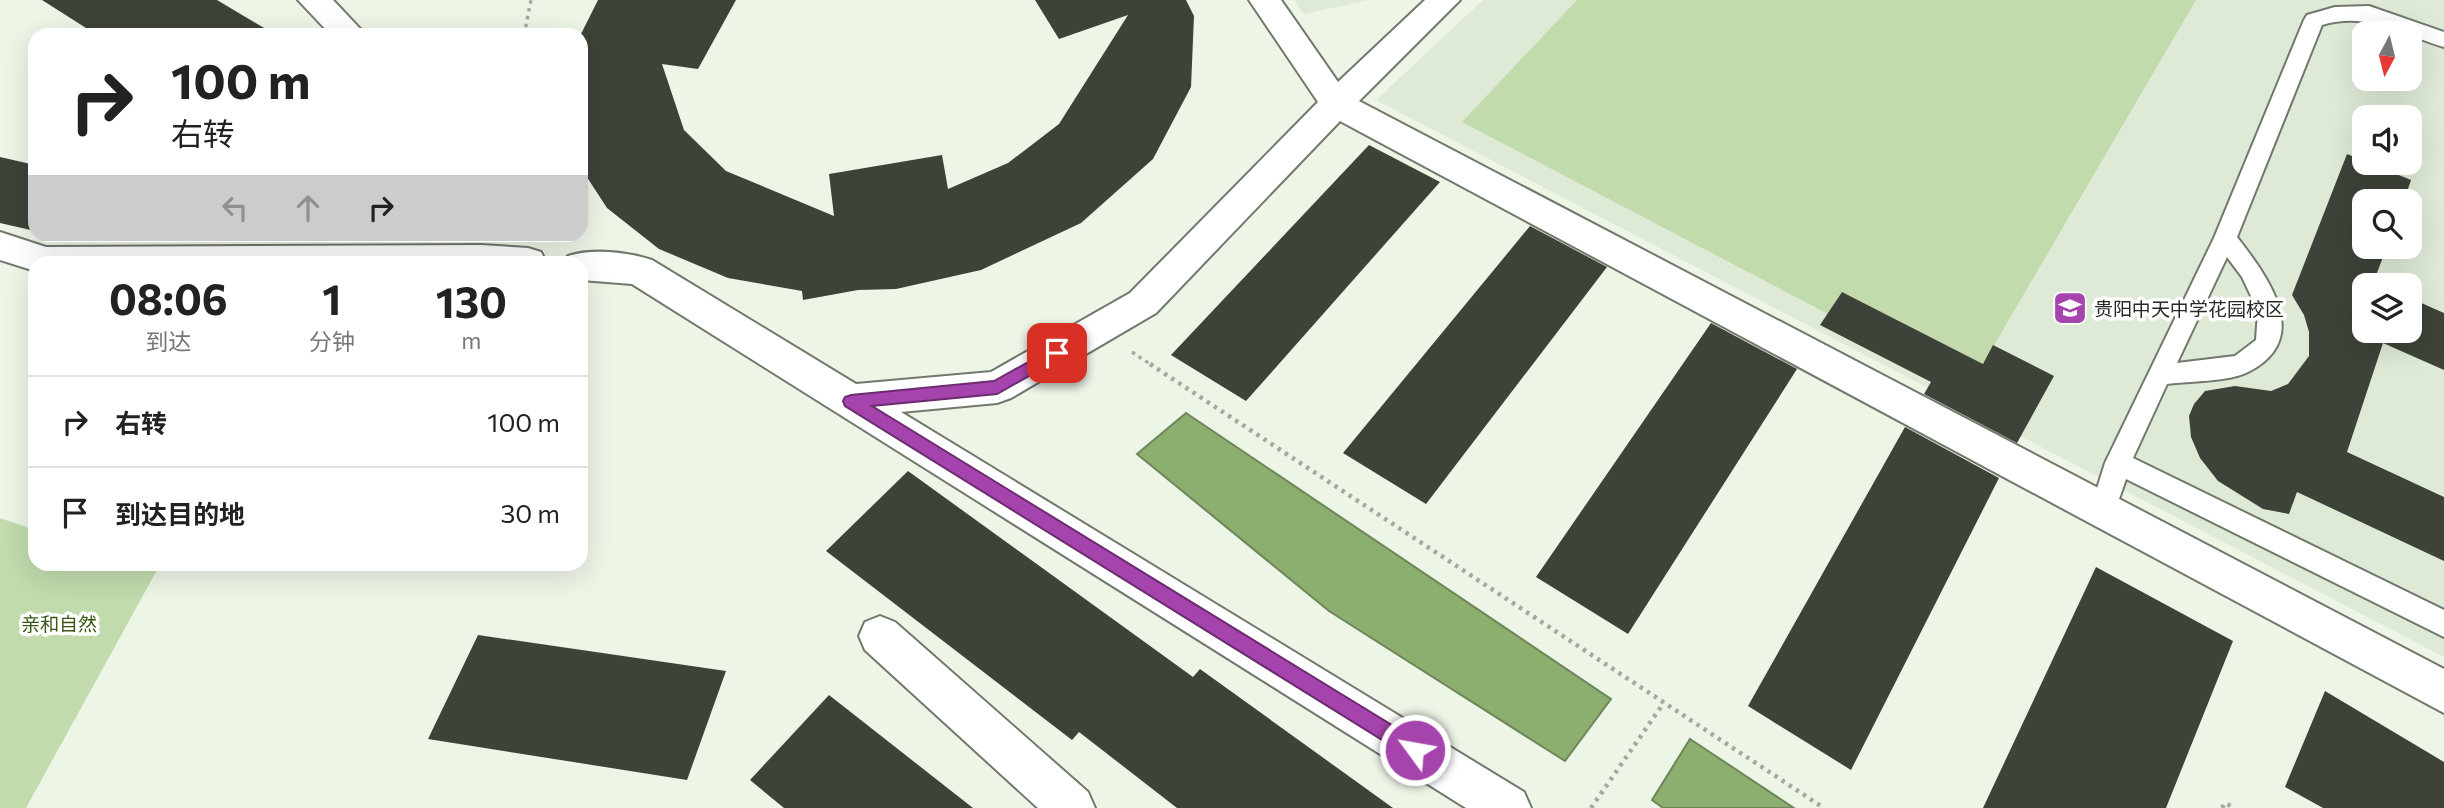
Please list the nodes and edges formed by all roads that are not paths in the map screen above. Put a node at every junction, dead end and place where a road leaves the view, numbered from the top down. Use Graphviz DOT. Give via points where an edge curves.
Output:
graph roads {
  1 [pos="314,0"];
  2 [pos="1265,0"];
  3 [pos="1444,0"];
  4 [pos="342,28"];
  5 [pos="2444,40"];
  6 [pos="1336,104"];
  7 [pos="2225,238"];
  8 [pos="0,246"];
  9 [pos="479,247"];
  10 [pos="31,256"];
  11 [pos="201,256"];
  12 [pos="508,256"];
  13 [pos="588,266"];
  14 [pos="2159,375"];
  15 [pos="851,401"];
  16 [pos="2118,463"];
  17 [pos="2103,511"];
  18 [pos="2444,624"];
  19 [pos="880,636"];
  20 [pos="2444,692"];
  21 [pos="1072,808"];
  22 [pos="1508,808"];
  1 -- 4 [label="street"];
  2 -- 6 [label="street"];
  3 -- 6 [label="street"];
  5 -- 7 [label="lane" via="2369,13 2314,20"];
  6 -- 15 [label="street" via="1143,303 997,387"];
  6 -- 17 [label="street"];
  7 -- 14 [label="lane"];
  7 -- 14 [label="lane" via="2251,272 2270,311 2267,345 2240,365"];
  8 -- 10 [label="street"];
  9 -- 11 [label="street"];
  9 -- 12 [label="street"];
  13 -- 15 [label="street" via="639,270"];
  14 -- 16 [label="lane"];
  15 -- 22 [label="street"];
  16 -- 17 [label="lane"];
  16 -- 18 [label="lane"];
  17 -- 20 [label="street"];
  19 -- 21 [label="street"];
}
